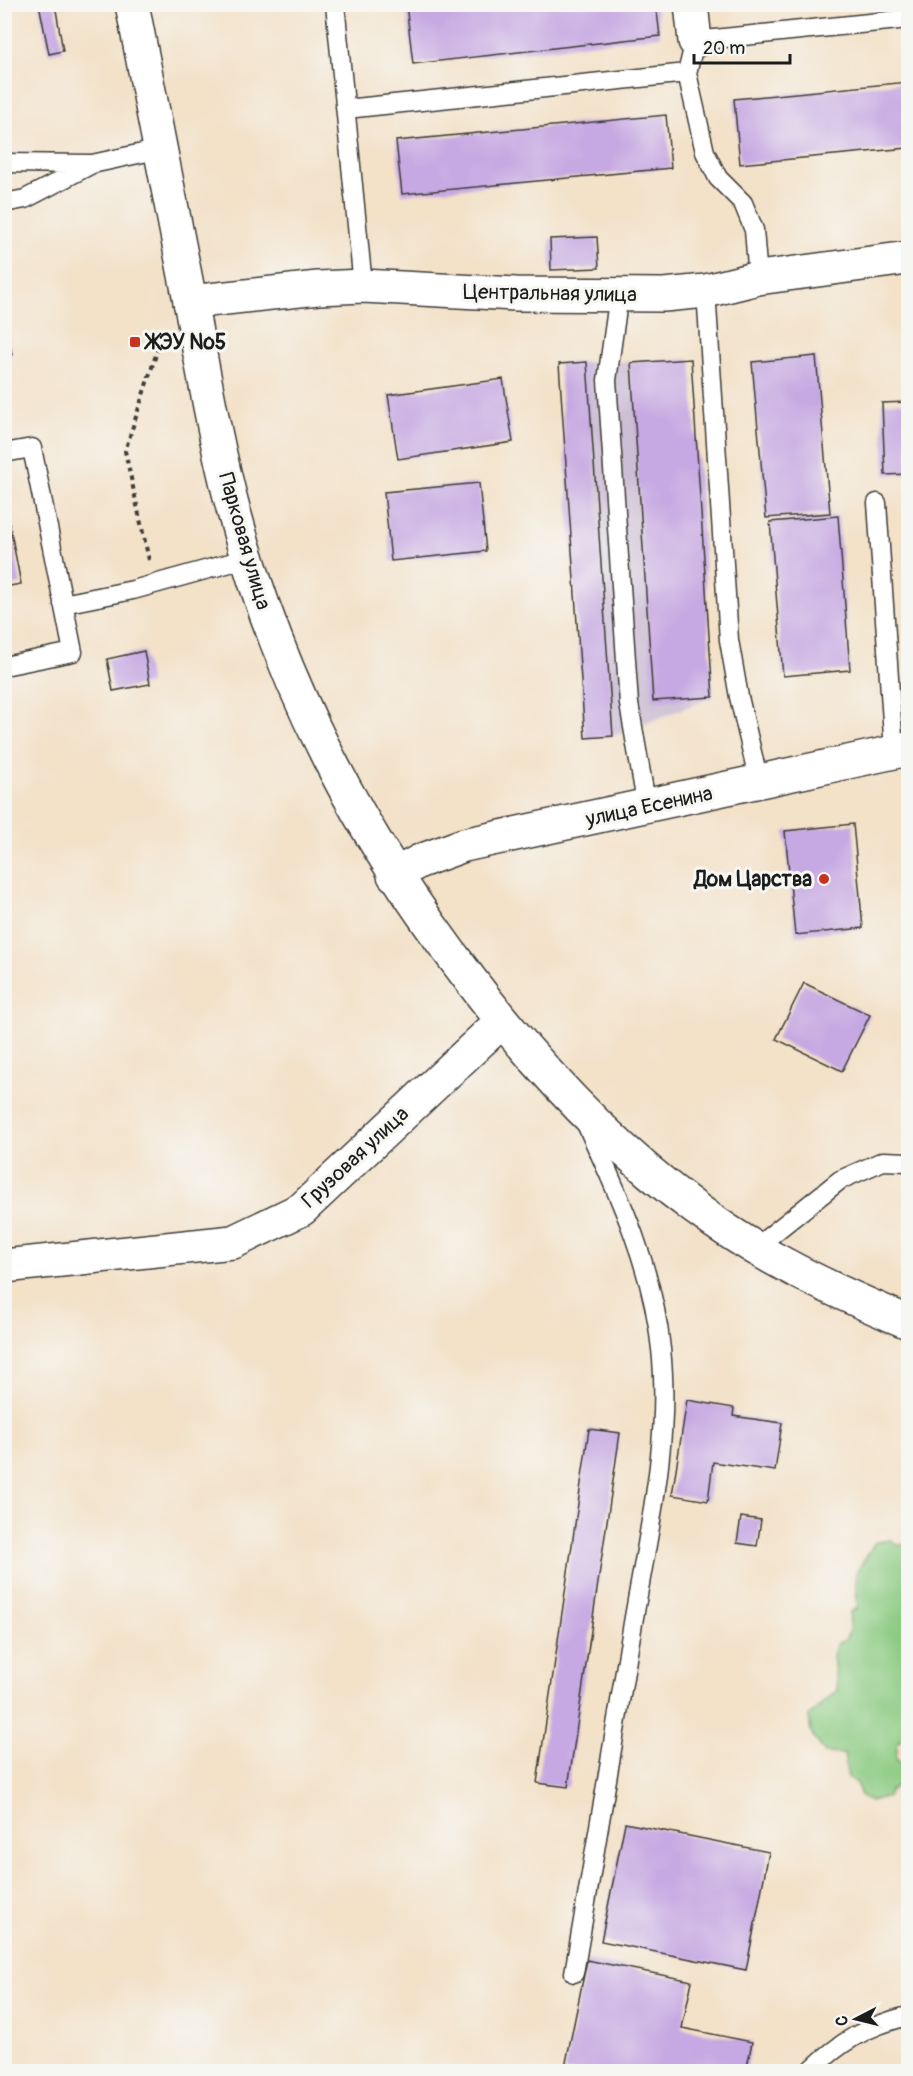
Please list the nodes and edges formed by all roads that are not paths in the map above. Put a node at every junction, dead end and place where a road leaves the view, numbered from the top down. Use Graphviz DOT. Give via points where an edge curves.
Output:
graph roads {
  1 [pos="132,4"];
  2 [pos="334,4"];
  3 [pos="691,4"];
  4 [pos="879,13"];
  5 [pos="909,19"];
  6 [pos="695,41"];
  7 [pos="687,73"];
  8 [pos="346,109"];
  9 [pos="161,149"];
  10 [pos="4,163"];
  11 [pos="92,164"];
  12 [pos="4,203"];
  13 [pos="909,258"];
  14 [pos="758,278"];
  15 [pos="363,286"];
  16 [pos="706,291"];
  17 [pos="619,294"];
  18 [pos="190,302"];
  19 [pos="4,453"];
  20 [pos="877,503"];
  21 [pos="248,558"];
  22 [pos="63,604"];
  23 [pos="4,666"];
  24 [pos="901,750"];
  25 [pos="759,782"];
  26 [pos="647,808"];
  27 [pos="394,875"];
  28 [pos="502,1021"];
  29 [pos="577,1105"];
  30 [pos="909,1162"];
  31 [pos="755,1248"];
  32 [pos="4,1266"];
  33 [pos="909,1322"];
  34 [pos="574,1973"];
  35 [pos="909,2016"];
  36 [pos="809,2072"];
  1 -- 9 [label="street, Парковая улица"];
  2 -- 8 [label="lane"];
  3 -- 6 [label="street"];
  4 -- 5 [label="lane"];
  4 -- 6 [label="lane"];
  6 -- 7 [label="lane"];
  7 -- 8 [label="lane"];
  7 -- 14 [label="lane" via="705,152 718,178 743,203 754,230"];
  8 -- 15 [label="lane"];
  9 -- 11 [label="lane"];
  9 -- 18 [label="street, Парковая улица"];
  10 -- 11 [label="lane"];
  11 -- 12 [label="lane" via="25,200"];
  13 -- 14 [label="street, Центральная улица"];
  14 -- 16 [label="street, Центральная улица"];
  15 -- 17 [label="street, Центральная улица" via="494,294"];
  15 -- 18 [label="street, Центральная улица"];
  16 -- 17 [label="street, Центральная улица"];
  16 -- 25 [label="lane" via="729,640"];
  17 -- 26 [label="lane" via="607,380 629,704"];
  18 -- 21 [label="street, Парковая улица" via="216,437"];
  19 -- 22 [label="lane" via="32,448"];
  20 -- 24 [label="lane"];
  21 -- 22 [label="lane"];
  21 -- 27 [label="street, Парковая улица" via="297,692 339,782"];
  22 -- 23 [label="lane" via="73,652"];
  24 -- 25 [label="street, улица Есенина"];
  25 -- 26 [label="street, улица Есенина"];
  26 -- 27 [label="street, улица Есенина" via="464,845"];
  27 -- 28 [label="street, Парковая улица"];
  28 -- 29 [label="street, Парковая улица"];
  28 -- 32 [label="street, Грузовая улица" via="302,1209 233,1242"];
  29 -- 31 [label="street, Парковая улица" via="655,1177"];
  29 -- 34 [label="lane" via="628,1215 645,1270 661,1348 663,1424"];
  30 -- 31 [label="lane" via="883,1161 840,1180"];
  31 -- 33 [label="street, Парковая улица" via="832,1290"];
  35 -- 36 [label="lane" via="880,2023 837,2046"];
}
